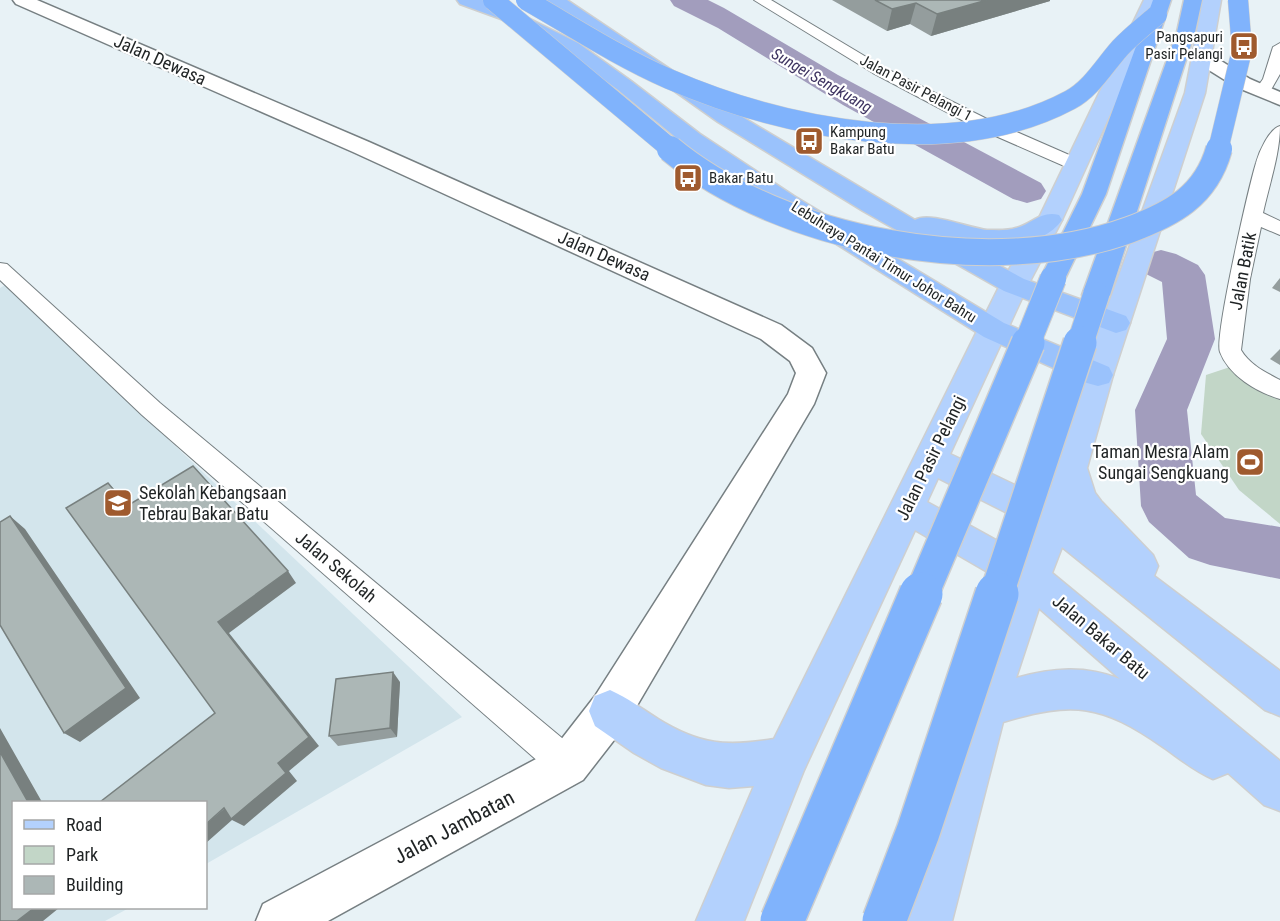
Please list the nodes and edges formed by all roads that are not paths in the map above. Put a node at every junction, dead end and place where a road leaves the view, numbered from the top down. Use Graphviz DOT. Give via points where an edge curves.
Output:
graph roads {
  1 [pos="22,0"];
  2 [pos="466,0"];
  3 [pos="493,0"];
  4 [pos="526,0"];
  5 [pos="555,0"];
  6 [pos="761,0"];
  7 [pos="1193,0"];
  8 [pos="1212,0"];
  9 [pos="1238,0"];
  10 [pos="1158,5"];
  11 [pos="1280,47"];
  12 [pos="1203,58"];
  13 [pos="1273,88"];
  14 [pos="1196,93"];
  15 [pos="1280,131"];
  16 [pos="1073,172"];
  17 [pos="872,206"];
  18 [pos="1254,216"];
  19 [pos="1050,220"];
  20 [pos="1280,229"];
  21 [pos="0,269"];
  22 [pos="1021,273"];
  23 [pos="1116,323"];
  24 [pos="994,330"];
  25 [pos="1098,375"];
  26 [pos="1280,390"];
  27 [pos="930,459"];
  28 [pos="1071,469"];
  29 [pos="906,508"];
  30 [pos="1054,521"];
  31 [pos="1031,578"];
  32 [pos="1239,664"];
  33 [pos="1280,696"];
  34 [pos="986,706"];
  35 [pos="610,711"];
  36 [pos="787,759"];
  37 [pos="568,765"];
  38 [pos="1280,789"];
  39 [pos="1280,805"];
  40 [pos="280,921"];
  41 [pos="720,921"];
  42 [pos="782,921"];
  43 [pos="884,921"];
  44 [pos="928,921"];
  1 -- 35 [label="street, Jalan Dewasa" via="771,332 802,355 811,373 803,396"];
  2 -- 24 [label="highway, Lebuhraya Pantai Timur Johor Bahru" via="510,16 571,48 692,139"];
  3 -- 9 [label="highway, bridge" via="680,157 713,181 756,204 862,238 943,250 981,251 1059,248 1116,236 1185,203 1204,183 1216,159 1242,49"];
  4 -- 10 [label="highway, bridge" via="624,57 721,99 823,126 899,133 963,131 1047,112 1093,83"];
  5 -- 17 [label="highway" via="726,117"];
  6 -- 16 [label="street, Jalan Pasir Pelangi 1" via="878,70"];
  7 -- 43 [label="highway, bridge" via="1186,32 918,832"];
  8 -- 12 [label="main road"];
  10 -- 16 [label="main road, Jalan Pasir Pelangi"];
  10 -- 42 [label="highway, bridge" via="1094,194 1053,279"];
  11 -- 13 [label="street"];
  12 -- 13 [label="street"];
  12 -- 14 [label="main road"];
  13 -- 14 [label="street" via="1223,88"];
  14 -- 23 [label="main road"];
  15 -- 18 [label="street, Jalan Batik" via="1265,161"];
  16 -- 19 [label="main road, Jalan Pasir Pelangi"];
  17 -- 19 [label="highway" via="989,237 1018,236"];
  17 -- 22 [label="highway"];
  18 -- 20 [label="street"];
  18 -- 26 [label="street, Jalan Batik" via="1239,279 1230,350 1250,374"];
  19 -- 22 [label="main road, Jalan Pasir Pelangi"];
  21 -- 37 [label="street, Jalan Sekolah" via="151,409"];
  22 -- 23 [label="highway"];
  22 -- 24 [label="main road, Jalan Pasir Pelangi"];
  23 -- 25 [label="main road"];
  24 -- 25 [label="highway, Lebuhraya Pantai Timur Johor Bahru"];
  24 -- 27 [label="main road, Jalan Pasir Pelangi"];
  25 -- 28 [label="main road"];
  27 -- 29 [label="main road, Jalan Pasir Pelangi"];
  27 -- 30 [label="main road"];
  28 -- 30 [label="main road"];
  28 -- 32 [label="main road" via="1080,498 1106,532"];
  29 -- 31 [label="main road, Jalan Bakar Batu"];
  29 -- 36 [label="main road, Jalan Pasir Pelangi"];
  30 -- 31 [label="main road"];
  30 -- 32 [label="main road"];
  31 -- 34 [label="main road"];
  31 -- 38 [label="main road, Jalan Bakar Batu"];
  32 -- 33 [label="main road"];
  34 -- 39 [label="main road" via="1074,688 1120,700 1154,716"];
  34 -- 44 [label="main road"];
  35 -- 36 [label="main road" via="683,757 724,767"];
  35 -- 37 [label="street, Jalan Jambatan"];
  36 -- 41 [label="main road, Jalan Pasir Pelangi"];
  37 -- 40 [label="street, Jalan Jambatan"];
}
